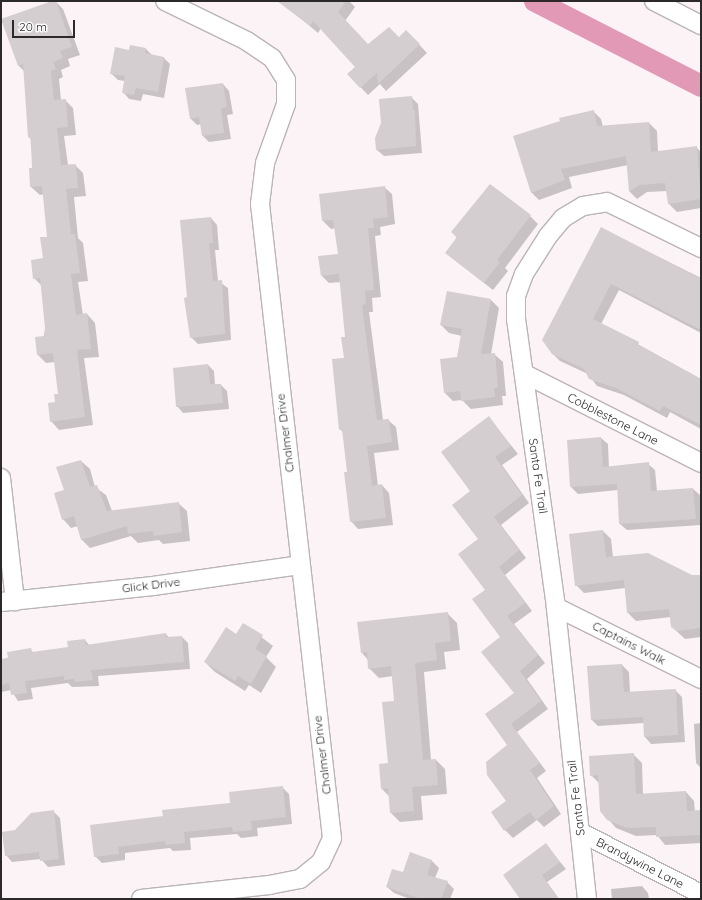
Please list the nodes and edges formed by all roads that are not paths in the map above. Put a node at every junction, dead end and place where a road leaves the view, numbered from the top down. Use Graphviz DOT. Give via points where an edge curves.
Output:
graph roads {
  1 [pos="165,1"];
  2 [pos="654,1"];
  3 [pos="701,25"];
  4 [pos="701,248"];
  5 [pos="525,374"];
  6 [pos="701,463"];
  7 [pos="1,478"];
  8 [pos="300,565"];
  9 [pos="8,601"];
  10 [pos="556,607"];
  11 [pos="701,679"];
  12 [pos="580,832"];
  13 [pos="701,894"];
  14 [pos="140,899"];
  15 [pos="587,899"];
  1 -- 8 [label="street, Chalmer Drive" via="247,41 272,58 286,80 286,104 266,163 260,204"];
  2 -- 3 [label="street"];
  4 -- 5 [label="street, Santa Fe Trail" via="606,202 583,206 563,218 535,254 516,296 516,320"];
  5 -- 6 [label="street, Cobblestone Lane"];
  5 -- 10 [label="street, Santa Fe Trail"];
  7 -- 9 [label="street"];
  8 -- 9 [label="street, Glick Drive" via="153,586"];
  8 -- 14 [label="street, Chalmer Drive" via="332,838 321,862 300,879"];
  10 -- 11 [label="street, Captains Walk"];
  10 -- 12 [label="street, Santa Fe Trail"];
  12 -- 13 [label="street, Brandywine Lane"];
  12 -- 15 [label="street, Santa Fe Trail"];
}
